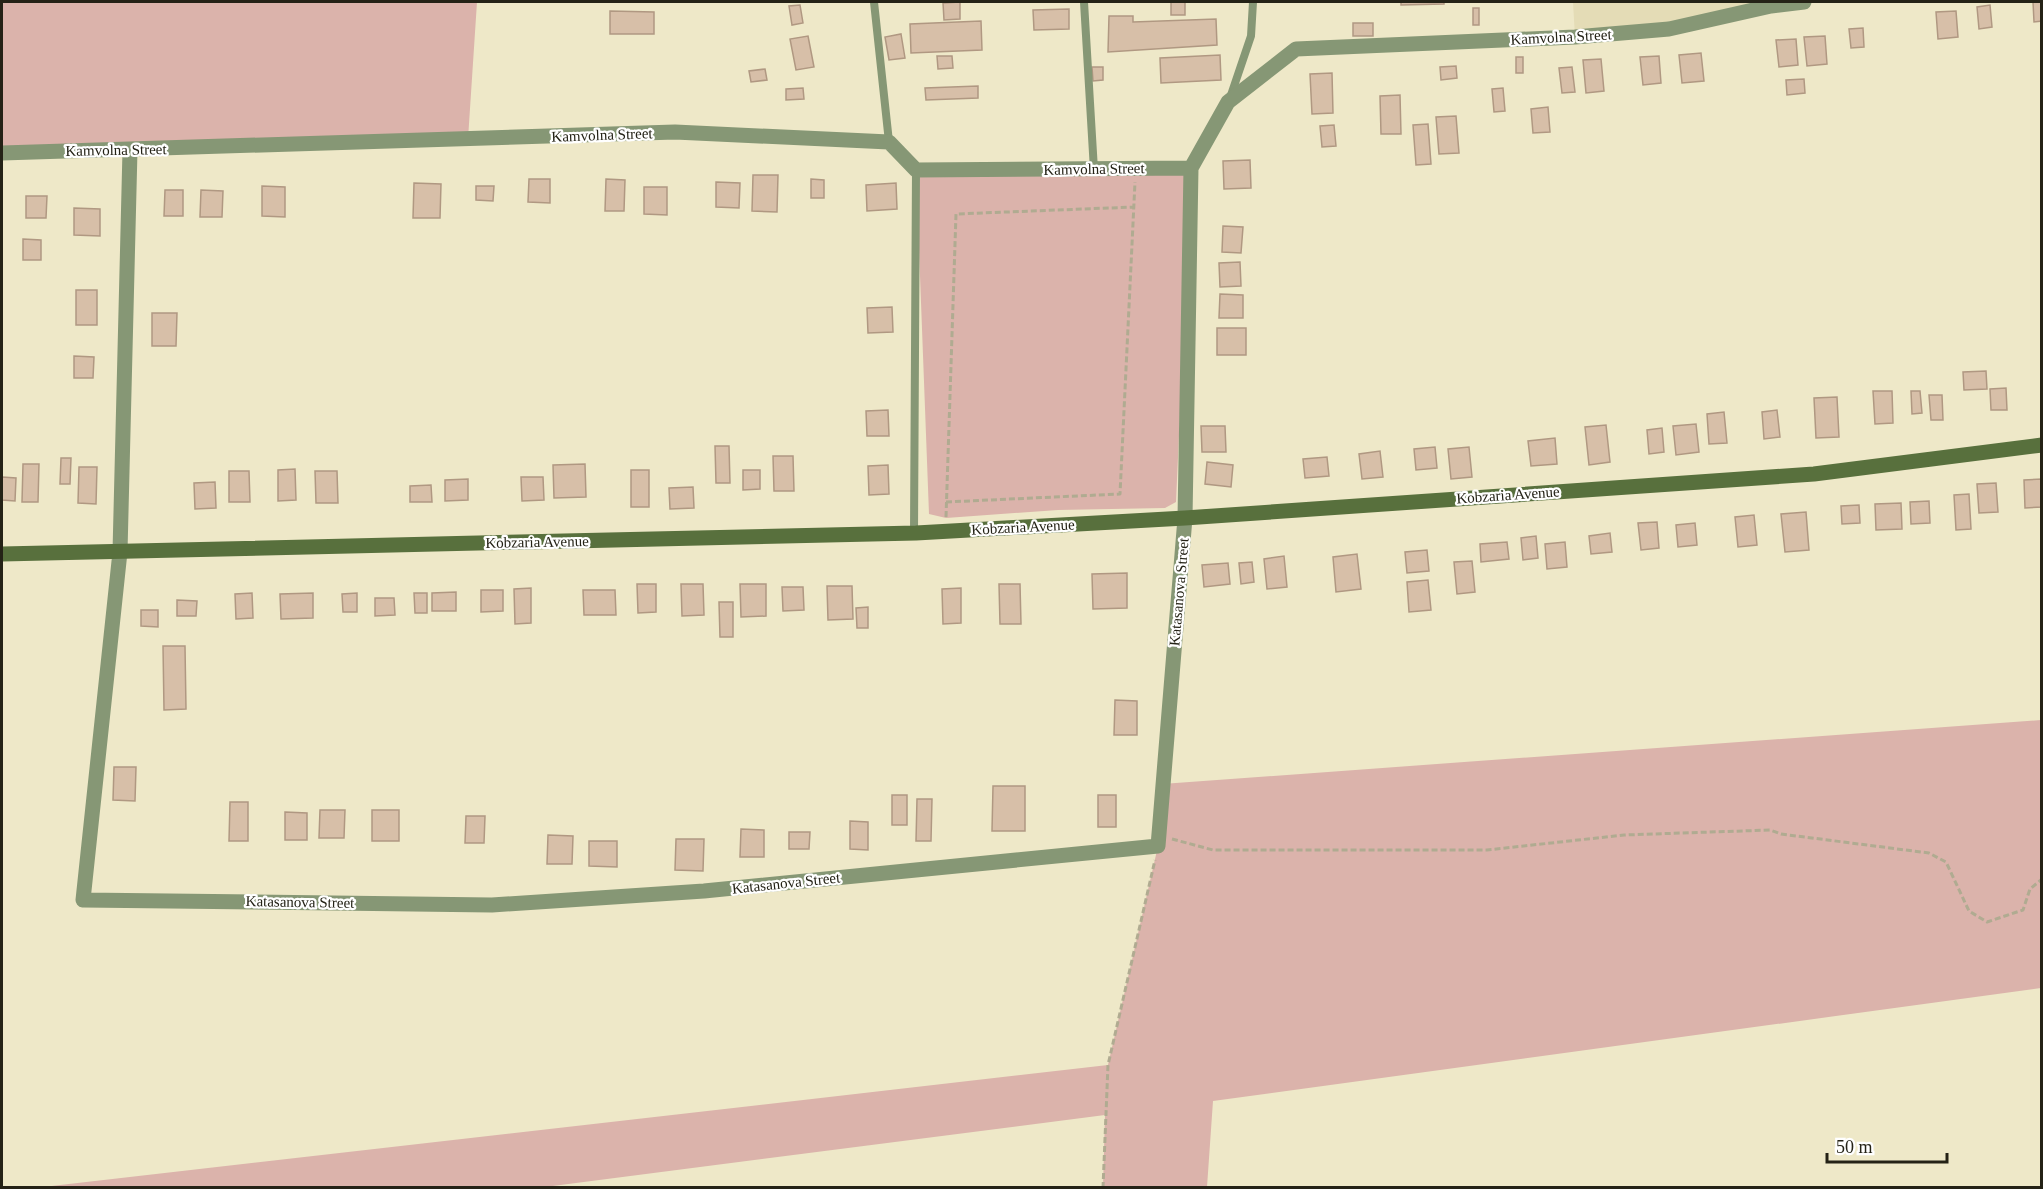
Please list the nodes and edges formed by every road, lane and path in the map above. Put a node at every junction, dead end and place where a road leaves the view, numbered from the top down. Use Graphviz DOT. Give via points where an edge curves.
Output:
graph roads {
  1 [pos="874,2"];
  2 [pos="1084,2"];
  3 [pos="1253,2"];
  4 [pos="1804,2"];
  5 [pos="1753,6"];
  6 [pos="1228,102"];
  7 [pos="889,142"];
  8 [pos="130,150"];
  9 [pos="2,153"];
  10 [pos="1135,168"];
  11 [pos="1191,168"];
  12 [pos="916,170"];
  13 [pos="1094,170"];
  14 [pos="1134,207"];
  15 [pos="2042,444"];
  16 [pos="946,502"];
  17 [pos="946,518"];
  18 [pos="1185,518"];
  19 [pos="915,533"];
  20 [pos="120,552"];
  21 [pos="2,554"];
  22 [pos="1159,840"];
  23 [pos="2042,879"];
  24 [pos="1102,1188"];
  1 -- 7 [label="lane"];
  2 -- 13 [label="lane"];
  3 -- 6 [label="lane" via="1251,36"];
  4 -- 5 [label="street, Kamvolna Street"];
  5 -- 6 [label="street, Kamvolna Street" via="1669,29 1296,49"];
  6 -- 11 [label="street, Kamvolna Street"];
  7 -- 8 [label="street, Kamvolna Street" via="675,132"];
  7 -- 12 [label="street"];
  8 -- 9 [label="street, Kamvolna Street"];
  8 -- 20 [label="street"];
  10 -- 11 [label="street, Kamvolna Street"];
  10 -- 13 [label="street, Kamvolna Street"];
  10 -- 14 [label="path"];
  11 -- 18 [label="street, Kamvolna Street"];
  12 -- 13 [label="street, Kamvolna Street"];
  12 -- 19 [label="lane"];
  14 -- 16 [label="path" via="1120,494"];
  14 -- 16 [label="path" via="956,214"];
  15 -- 18 [label="main road, Kobzaria Avenue" via="1814,474"];
  16 -- 17 [label="path"];
  18 -- 19 [label="main road, Kobzaria Avenue"];
  18 -- 22 [label="street, Katasanova Street"];
  19 -- 20 [label="main road, Kobzaria Avenue"];
  20 -- 21 [label="main road, Kobzaria Avenue"];
  20 -- 22 [label="street, Katasanova Street" via="83,900 492,905 704,891"];
  22 -- 23 [label="path" via="1213,850 1487,850 1624,836 1770,830 1929,853 1946,862 1969,911 1987,922 2024,910 2030,889"];
  22 -- 24 [label="path" via="1108,1065"];
}
